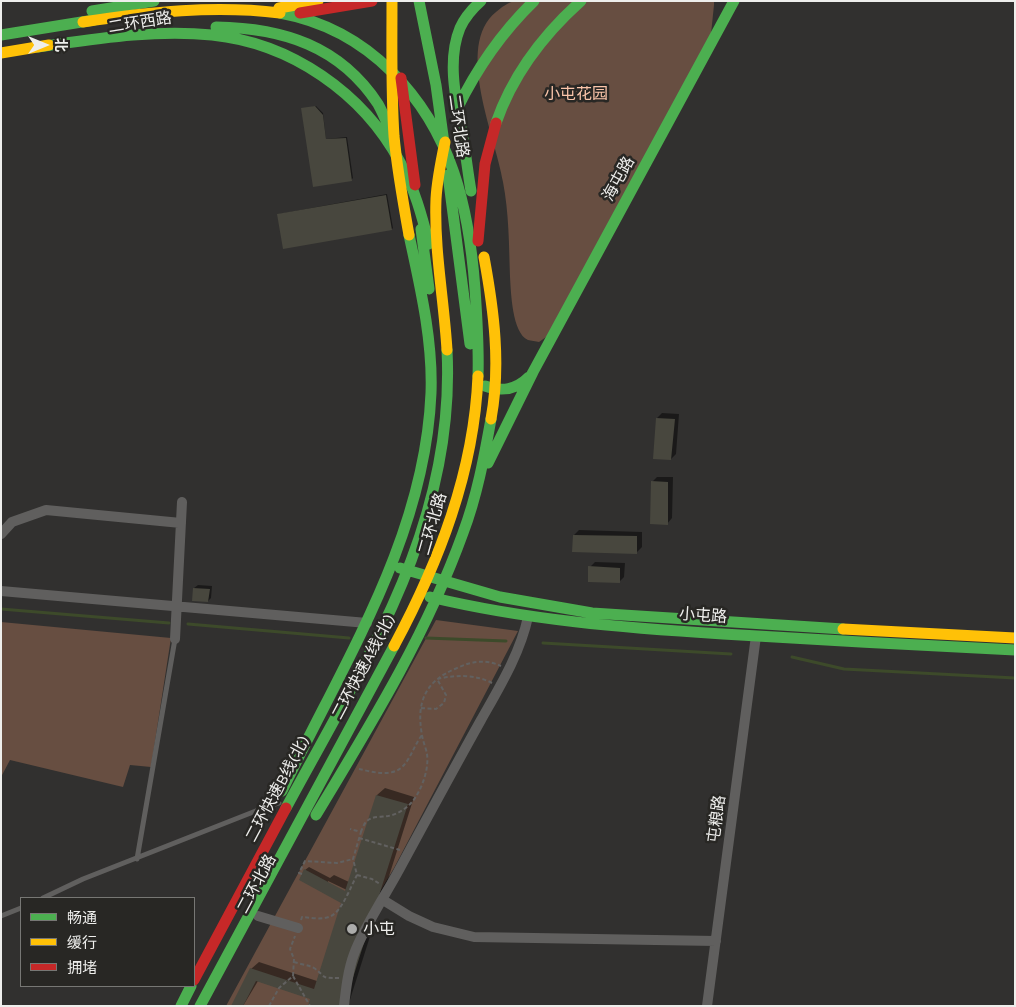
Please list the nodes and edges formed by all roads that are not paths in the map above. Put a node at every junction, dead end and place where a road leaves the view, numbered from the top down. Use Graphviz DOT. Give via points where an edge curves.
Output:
graph roads {
  1 [pos="154,1"];
  2 [pos="209,1"];
  3 [pos="318,1"];
  4 [pos="372,1"];
  5 [pos="393,1"];
  6 [pos="419,1"];
  7 [pos="481,1"];
  8 [pos="534,1"];
  9 [pos="580,1"];
  10 [pos="722,1"];
  11 [pos="734,1"];
  12 [pos="724,21"];
  13 [pos="82,22"];
  14 [pos="1,26"];
  15 [pos="212,27"];
  16 [pos="1,35"];
  17 [pos="38,47"];
  18 [pos="1,53"];
  19 [pos="1,62"];
  20 [pos="396,148"];
  21 [pos="478,320"];
  22 [pos="444,322"];
  23 [pos="472,370"];
  24 [pos="532,372"];
  25 [pos="182,502"];
  26 [pos="182,523"];
  27 [pos="1,534"];
  28 [pos="400,568"];
  29 [pos="434,577"];
  30 [pos="393,586"];
  31 [pos="1,591"];
  32 [pos="427,596"];
  33 [pos="178,606"];
  34 [pos="528,618"];
  35 [pos="376,624"];
  36 [pos="756,636"];
  37 [pos="175,638"];
  38 [pos="1015,638"];
  39 [pos="1015,650"];
  40 [pos="279,803"];
  41 [pos="138,859"];
  42 [pos="45,897"];
  43 [pos="383,900"];
  44 [pos="20,908"];
  45 [pos="1,916"];
  46 [pos="258,916"];
  47 [pos="298,928"];
  48 [pos="716,941"];
  49 [pos="195,960"];
  50 [pos="195,977"];
  51 [pos="195,977"];
  52 [pos="180,987"];
  53 [pos="190,987"];
  54 [pos="171,1006"];
  55 [pos="181,1006"];
  56 [pos="201,1006"];
  57 [pos="210,1006"];
  58 [pos="344,1006"];
  59 [pos="708,1006"];
  1 -- 14 [label="main road, 二环西路"];
  2 -- 13 [label="main road"];
  3 -- 17 [label="main road"];
  4 -- 15 [label="main road, 二环西路"];
  5 -- 20 [label="main road"];
  5 -- 28 [label="main road, 二环北路" via="437,371 432,456 419,513"];
  6 -- 23 [label="main road, 二环北路" via="440,109"];
  7 -- 56 [label="main road" via="466,16 454,58 457,100 496,342 494,408 483,473 470,517 442,588 403,666"];
  8 -- 22 [label="main road" via="504,33 478,69 447,135 439,174 436,219"];
  9 -- 21 [label="main road" via="549,32 526,62 509,92 491,137 480,206"];
  10 -- 12 [label="main road"];
  11 -- 12 [label="main road, 海屯路"];
  12 -- 24 [label="main road, 海屯路"];
  13 -- 16 [label="main road"];
  13 -- 21 [label="main road" via="193,10 266,10 325,25 366,49 411,91 433,122 449,156 467,223"];
  15 -- 19 [label="main road, 二环西路"];
  15 -- 20 [label="main road" via="272,30 306,41 335,58 358,79 376,102"];
  17 -- 18 [label="main road"];
  17 -- 22 [label="main road" via="140,35 233,38 268,47 326,78 350,96 396,152 426,232"];
  20 -- 50 [label="main road" via="430,357 429,420 417,492 383,588"];
  21 -- 56 [label="main road, 二环快速A线(北)" via="478,385 470,448 460,490 437,557 402,631"];
  22 -- 51 [label="main road, 二环快速B线(北)" via="448,392 444,445 431,504 410,569 376,642"];
  23 -- 24 [label="main road" via="481,384 499,390 519,386"];
  23 -- 29 [label="main road, 二环北路" via="466,462 454,515"];
  24 -- 29 [label="main road, 海屯路"];
  25 -- 26 [label="street"];
  26 -- 27 [label="street" via="46,510 12,522"];
  26 -- 33 [label="street"];
  28 -- 29 [label="main road, 小屯路"];
  28 -- 30 [label="main road, 二环北路"];
  29 -- 32 [label="main road, 二环北路"];
  29 -- 38 [label="main road, 小屯路" via="500,597 592,613"];
  30 -- 32 [label="main road, 小屯路"];
  30 -- 35 [label="main road, 二环北路"];
  31 -- 33 [label="street"];
  32 -- 34 [label="main road, 小屯路"];
  32 -- 46 [label="main road, 二环北路" via="407,640"];
  33 -- 35 [label="street"];
  33 -- 37 [label="street"];
  34 -- 36 [label="main road, 小屯路"];
  34 -- 43 [label="street" via="524,636 509,669"];
  35 -- 40 [label="main road, 二环北路"];
  36 -- 39 [label="main road, 小屯路"];
  36 -- 48 [label="street, 屯粮路"];
  37 -- 41 [label="lane"];
  40 -- 41 [label="lane"];
  40 -- 49 [label="main road, 二环北路"];
  41 -- 42 [label="lane"];
  43 -- 48 [label="street" via="433,927 474,938"];
  43 -- 58 [label="street" via="354,953"];
  44 -- 45 [label="lane"];
  46 -- 47 [label="street"];
  46 -- 57 [label="main road, 二环北路"];
  48 -- 59 [label="street, 屯粮路"];
  52 -- 54 [label="main road"];
  53 -- 55 [label="main road"];
}
